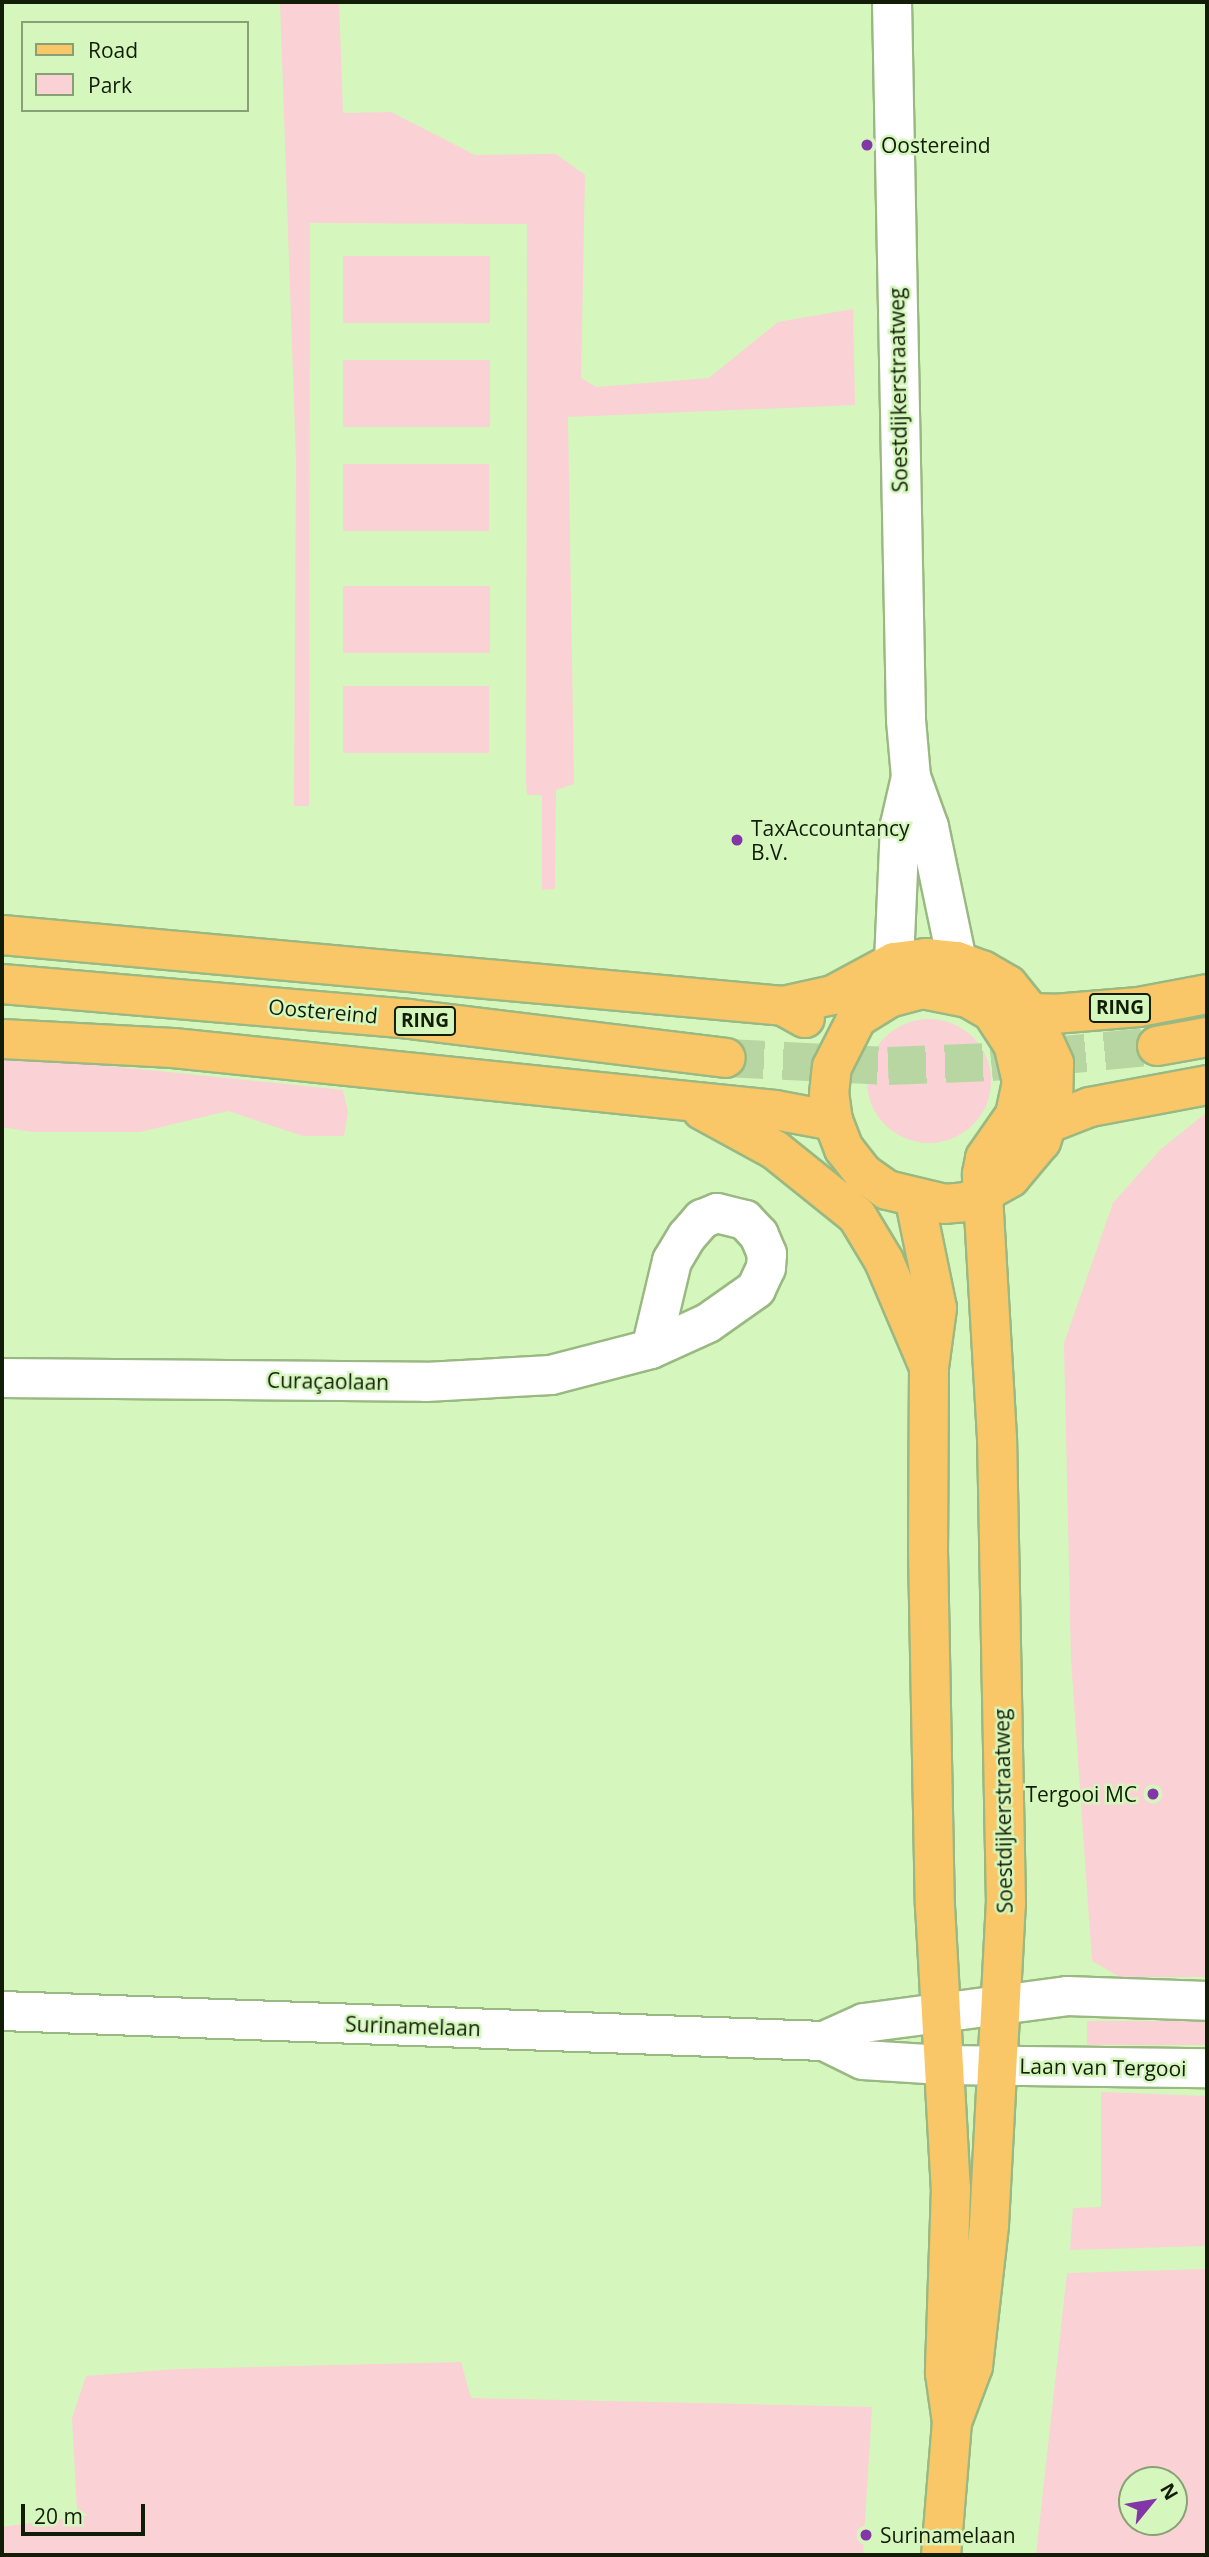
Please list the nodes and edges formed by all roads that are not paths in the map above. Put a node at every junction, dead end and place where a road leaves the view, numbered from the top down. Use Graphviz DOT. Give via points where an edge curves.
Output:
graph roads {
  1 [pos="892,2"];
  2 [pos="911,777"];
  3 [pos="2,935"];
  4 [pos="957,961"];
  5 [pos="891,980"];
  6 [pos="2,984"];
  7 [pos="1207,994"];
  8 [pos="851,1004"];
  9 [pos="992,1012"];
  10 [pos="1031,1013"];
  11 [pos="1207,1037"];
  12 [pos="2,1038"];
  13 [pos="1157,1046"];
  14 [pos="726,1058"];
  15 [pos="1207,1085"];
  16 [pos="691,1104"];
  17 [pos="833,1121"];
  18 [pos="1049,1122"];
  19 [pos="984,1195"];
  20 [pos="915,1201"];
  21 [pos="652,1349"];
  22 [pos="929,1367"];
  23 [pos="2,1378"];
  24 [pos="1207,2001"];
  25 [pos="1001,2005"];
  26 [pos="2,2011"];
  27 [pos="940,2012"];
  28 [pos="824,2041"];
  29 [pos="943,2065"];
  30 [pos="998,2066"];
  31 [pos="1207,2068"];
  32 [pos="952,2422"];
  33 [pos="941,2555"];
  1 -- 2 [label="street, Soestdijkerstraatweg" via="901,622"];
  2 -- 4 [label="street, Soestdijkerstraatweg" via="929,827"];
  2 -- 5 [label="street, Soestdijkerstraatweg" via="900,825"];
  3 -- 8 [label="main road, RING" via="783,1006"];
  4 -- 5 [label="main road"];
  4 -- 10 [label="main road" via="1008,985"];
  5 -- 8 [label="main road"];
  5 -- 9 [label="main road" via="906,991 943,990"];
  6 -- 14 [label="main road, Oostereind / RING" via="409,1019"];
  7 -- 10 [label="main road, RING" via="1139,1007"];
  8 -- 17 [label="main road" via="832,1067"];
  9 -- 10 [label="main road"];
  9 -- 19 [label="main road" via="1014,1046 1022,1082 1015,1115 985,1158"];
  10 -- 18 [label="main road" via="1054,1063"];
  11 -- 13 [label="main road, RING"];
  12 -- 16 [label="main road" via="173,1048"];
  15 -- 18 [label="main road" via="1090,1107"];
  16 -- 17 [label="main road" via="775,1110"];
  16 -- 22 [label="main road" via="775,1150 857,1216 884,1261"];
  17 -- 20 [label="main road" via="844,1149 863,1173 887,1190"];
  18 -- 19 [label="main road" via="1030,1157"];
  19 -- 20 [label="main road" via="944,1205"];
  19 -- 25 [label="main road, Soestdijkerstraatweg" via="985,1290 997,1438 1006,1847"];
  20 -- 22 [label="main road, Soestdijkerstraatweg" via="937,1308"];
  21 -- 23 [label="street, Curaçaolaan" via="551,1375 426,1382"];
  22 -- 27 [label="main road, Soestdijkerstraatweg" via="928,1550"];
  24 -- 25 [label="street" via="1082,1996"];
  25 -- 27 [label="street, Surinamelaan"];
  25 -- 30 [label="main road, Soestdijkerstraatweg"];
  26 -- 28 [label="street, Surinamelaan"];
  27 -- 28 [label="street, Surinamelaan" via="864,2023"];
  27 -- 29 [label="main road, Soestdijkerstraatweg"];
  28 -- 29 [label="street, Surinamelaan" via="863,2060"];
  29 -- 30 [label="street, Laan van Tergooi"];
  29 -- 32 [label="main road, Soestdijkerstraatweg" via="951,2188 945,2373"];
  30 -- 31 [label="street, Laan van Tergooi"];
  30 -- 32 [label="main road, Soestdijkerstraatweg" via="989,2225 973,2366"];
  32 -- 33 [label="main road, Soestdijkerstraatweg"];
}
